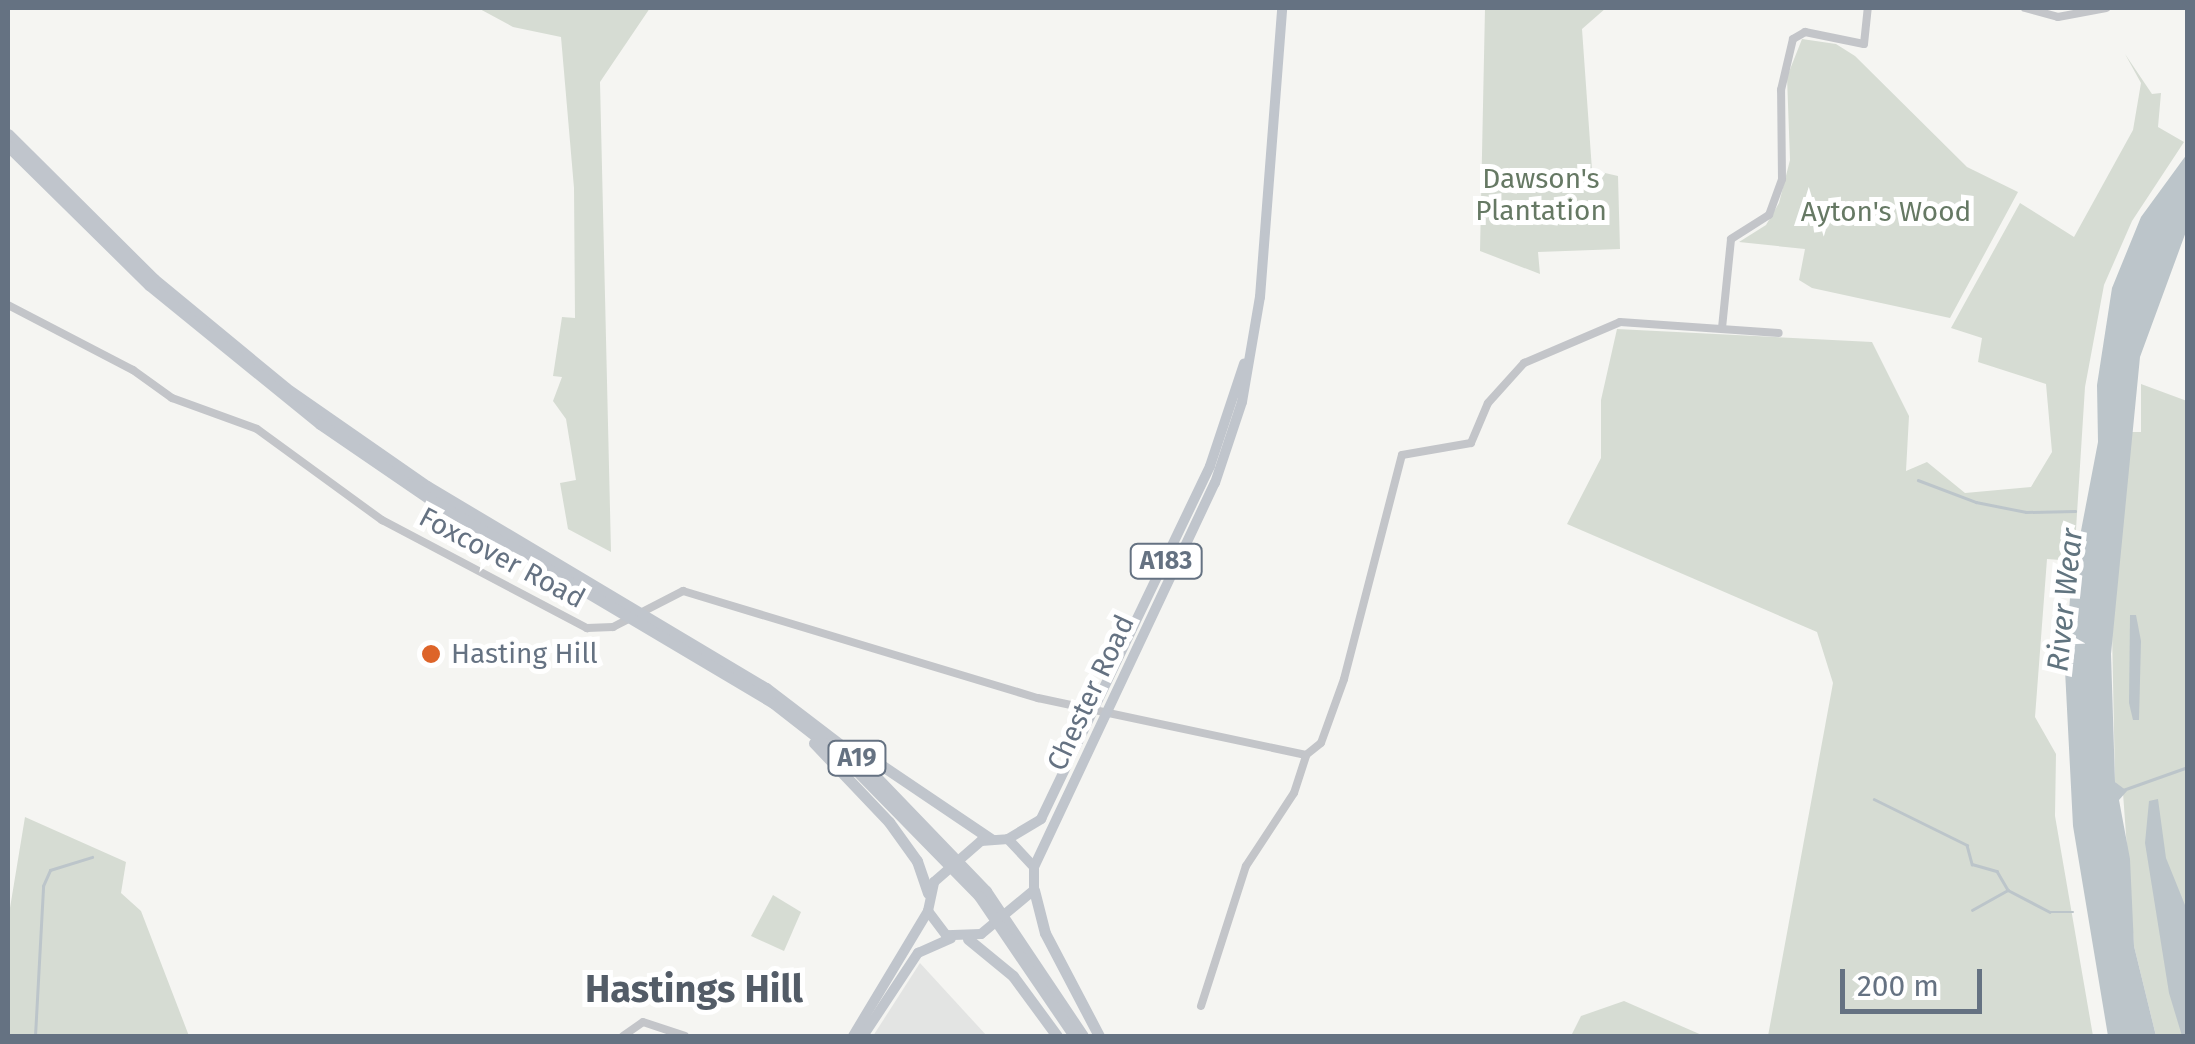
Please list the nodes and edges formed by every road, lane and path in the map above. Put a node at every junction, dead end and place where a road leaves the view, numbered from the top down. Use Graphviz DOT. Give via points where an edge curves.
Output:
graph roads {
  1 [pos="1282,8"];
  2 [pos="1868,8"];
  3 [pos="2025,8"];
  4 [pos="2106,8"];
  5 [pos="8,134"];
  6 [pos="8,146"];
  7 [pos="1262,251"];
  8 [pos="8,305"];
  9 [pos="1722,328"];
  10 [pos="1779,333"];
  11 [pos="730,675"];
  12 [pos="766,688"];
  13 [pos="1094,707"];
  14 [pos="1108,710"];
  15 [pos="1306,754"];
  16 [pos="991,839"];
  17 [pos="1008,839"];
  18 [pos="1034,867"];
  19 [pos="1034,890"];
  20 [pos="928,893"];
  21 [pos="928,911"];
  22 [pos="952,938"];
  23 [pos="968,939"];
  24 [pos="1201,1006"];
  25 [pos="624,1036"];
  26 [pos="684,1036"];
  27 [pos="853,1036"];
  28 [pos="863,1036"];
  29 [pos="1058,1036"];
  30 [pos="1074,1036"];
  31 [pos="1083,1036"];
  32 [pos="1099,1036"];
  1 -- 7 [label="main road, Chester Road / A183"];
  2 -- 9 [label="street" via="1864,44 1806,32 1790,48 1781,90 1782,179 1769,215 1731,239"];
  3 -- 4 [label="street" via="2058,18"];
  5 -- 12 [label="highway, A19" via="154,279 286,388 427,486"];
  6 -- 11 [label="highway, A19" via="149,285 320,424 428,498"];
  7 -- 13 [label="main road, Chester Road / A183" via="1246,354 1220,442"];
  7 -- 14 [label="main road, Chester Road / A183" via="1253,355 1228,450"];
  8 -- 13 [label="street, Foxcover Road" via="133,370 172,398 257,429 399,529 587,628 614,627 662,598 689,593 1038,698"];
  9 -- 10 [label="street"];
  9 -- 15 [label="street" via="1615,324 1524,363 1488,403 1471,443 1399,457 1344,680 1321,743"];
  11 -- 20 [label="highway, A19" via="850,777 917,860"];
  11 -- 30 [label="highway, A19" via="845,759 939,849 1018,948"];
  12 -- 16 [label="highway"];
  12 -- 31 [label="highway, A19" via="858,758 945,843 1010,921"];
  13 -- 14 [label="street, Foxcover Road"];
  13 -- 17 [label="main road, Chester Road / A183" via="1042,819"];
  14 -- 15 [label="street, Foxcover Road"];
  14 -- 18 [label="main road, Chester Road / A183"];
  15 -- 24 [label="street" via="1294,794 1246,866"];
  16 -- 17 [label="main road"];
  16 -- 20 [label="main road" via="972,847"];
  17 -- 18 [label="main road"];
  18 -- 19 [label="main road"];
  19 -- 23 [label="main road"];
  19 -- 32 [label="highway" via="1044,933"];
  20 -- 21 [label="main road"];
  21 -- 22 [label="main road"];
  21 -- 27 [label="main road"];
  22 -- 23 [label="main road"];
  22 -- 28 [label="main road" via="918,953"];
  23 -- 29 [label="highway" via="1013,976"];
  25 -- 26 [label="street" via="643,1022"];
}
